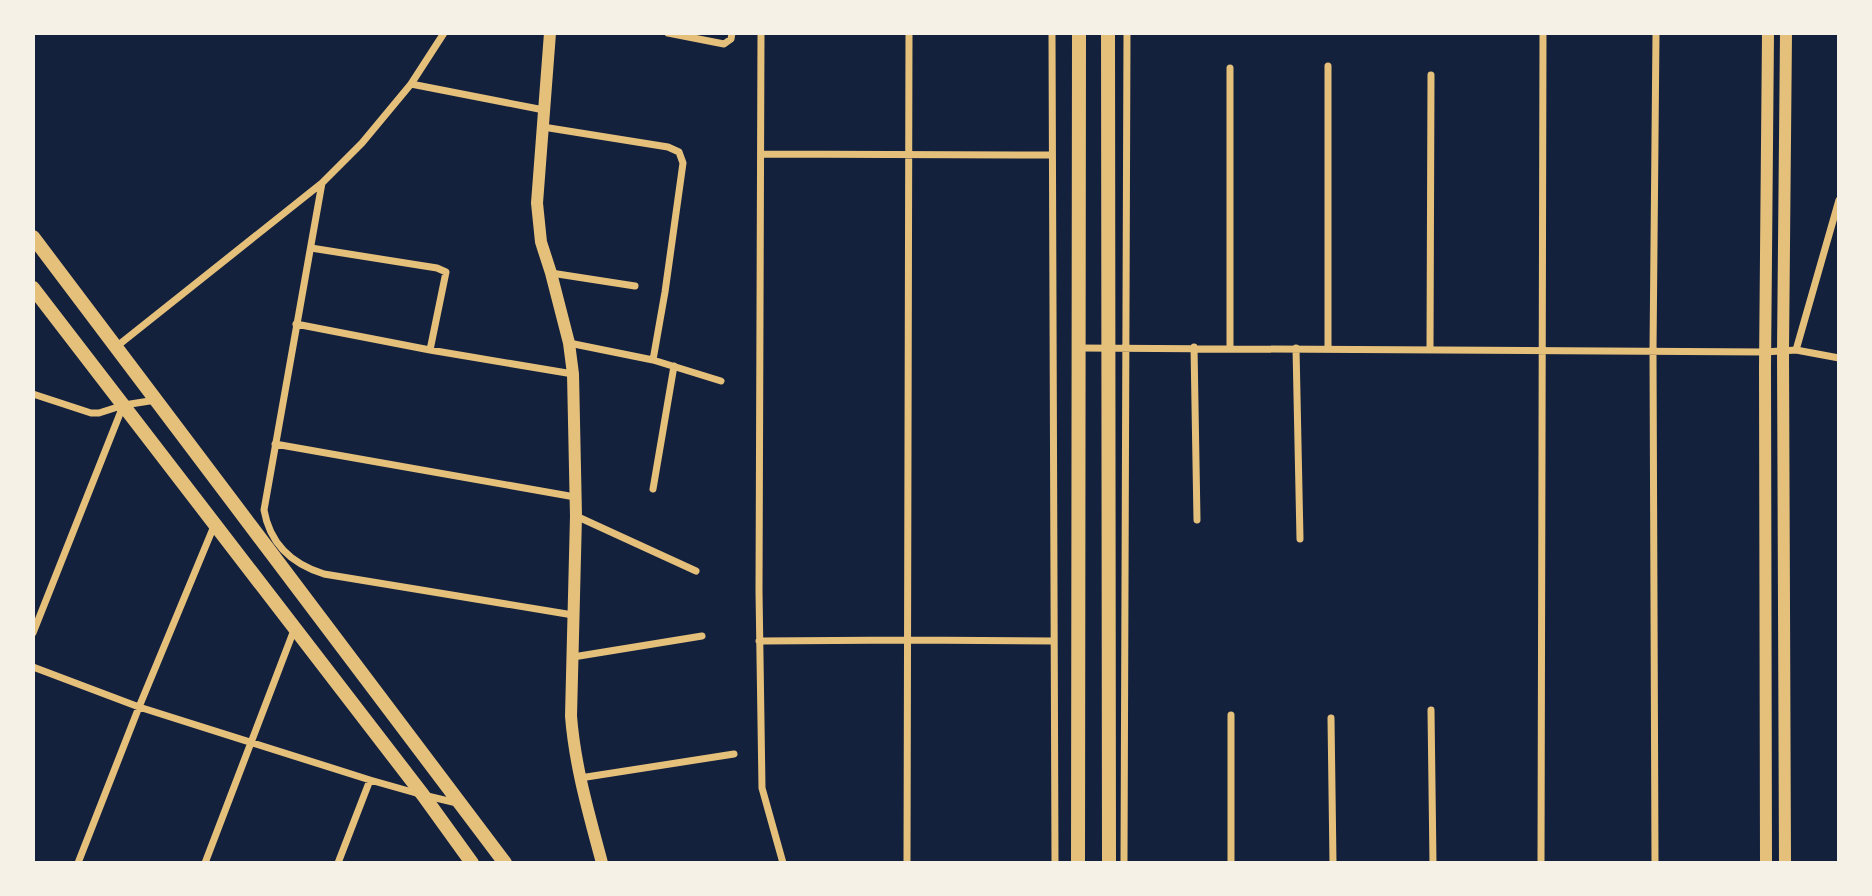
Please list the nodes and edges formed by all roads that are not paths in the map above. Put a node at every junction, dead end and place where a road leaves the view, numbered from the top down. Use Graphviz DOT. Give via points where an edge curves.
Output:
graph roads {
  1 [pos="444,33"];
  2 [pos="550,33"];
  3 [pos="668,33"];
  4 [pos="761,33"];
  5 [pos="909,33"];
  6 [pos="1052,33"];
  7 [pos="1079,33"];
  8 [pos="1108,33"];
  9 [pos="1127,33"];
  10 [pos="1543,33"];
  11 [pos="1656,33"];
  12 [pos="1768,33"];
  13 [pos="1786,33"];
  14 [pos="731,36"];
  15 [pos="1328,66"];
  16 [pos="1230,68"];
  17 [pos="1431,75"];
  18 [pos="411,85"];
  19 [pos="545,110"];
  20 [pos="543,127"];
  21 [pos="908,153"];
  22 [pos="761,154"];
  23 [pos="1052,155"];
  24 [pos="322,183"];
  25 [pos="1839,201"];
  26 [pos="33,237"];
  27 [pos="311,248"];
  28 [pos="551,273"];
  29 [pos="635,286"];
  30 [pos="35,295"];
  31 [pos="296,324"];
  32 [pos="569,343"];
  33 [pos="116,347"];
  34 [pos="1108,347"];
  35 [pos="1125,347"];
  36 [pos="1194,347"];
  37 [pos="1079,348"];
  38 [pos="1230,348"];
  39 [pos="1296,348"];
  40 [pos="1328,348"];
  41 [pos="430,349"];
  42 [pos="1430,349"];
  43 [pos="1541,350"];
  44 [pos="1653,351"];
  45 [pos="1790,351"];
  46 [pos="1765,352"];
  47 [pos="1839,358"];
  48 [pos="653,360"];
  49 [pos="674,366"];
  50 [pos="573,374"];
  51 [pos="721,382"];
  52 [pos="33,394"];
  53 [pos="156,400"];
  54 [pos="124,405"];
  55 [pos="275,444"];
  56 [pos="653,489"];
  57 [pos="575,497"];
  58 [pos="576,516"];
  59 [pos="1198,520"];
  60 [pos="215,524"];
  61 [pos="1300,539"];
  62 [pos="696,571"];
  63 [pos="573,615"];
  64 [pos="295,629"];
  65 [pos="33,633"];
  66 [pos="702,636"];
  67 [pos="907,640"];
  68 [pos="1053,641"];
  69 [pos="759,642"];
  70 [pos="573,657"];
  71 [pos="33,667"];
  72 [pos="1766,696"];
  73 [pos="1785,696"];
  74 [pos="139,707"];
  75 [pos="1431,710"];
  76 [pos="1231,715"];
  77 [pos="1331,718"];
  78 [pos="251,742"];
  79 [pos="734,754"];
  80 [pos="580,778"];
  81 [pos="370,780"];
  82 [pos="423,795"];
  83 [pos="461,804"];
  84 [pos="78,863"];
  85 [pos="205,863"];
  86 [pos="338,863"];
  87 [pos="472,863"];
  88 [pos="505,863"];
  89 [pos="603,863"];
  90 [pos="783,863"];
  91 [pos="907,863"];
  92 [pos="1055,863"];
  93 [pos="1078,863"];
  94 [pos="1109,863"];
  95 [pos="1124,863"];
  96 [pos="1231,863"];
  97 [pos="1334,863"];
  98 [pos="1433,863"];
  99 [pos="1541,863"];
  100 [pos="1655,863"];
  101 [pos="1766,863"];
  102 [pos="1785,863"];
  1 -- 18 [label="street"];
  2 -- 19 [label="street"];
  3 -- 14 [label="street" via="724,44"];
  4 -- 22 [label="street"];
  5 -- 21 [label="street"];
  6 -- 23 [label="street"];
  7 -- 37 [label="main road"];
  8 -- 34 [label="main road"];
  9 -- 35 [label="street"];
  10 -- 43 [label="street"];
  11 -- 44 [label="street"];
  12 -- 46 [label="street"];
  13 -- 45 [label="street"];
  15 -- 40 [label="street"];
  16 -- 38 [label="street"];
  17 -- 42 [label="street"];
  18 -- 19 [label="street"];
  18 -- 24 [label="street"];
  19 -- 20 [label="street"];
  20 -- 28 [label="street" via="537,203 541,242"];
  20 -- 48 [label="street" via="679,152 683,163"];
  21 -- 22 [label="street"];
  21 -- 23 [label="street"];
  21 -- 67 [label="street"];
  22 -- 69 [label="street"];
  23 -- 68 [label="street"];
  24 -- 27 [label="street"];
  24 -- 33 [label="street"];
  25 -- 45 [label="street"];
  26 -- 33 [label="main road"];
  27 -- 31 [label="street"];
  27 -- 41 [label="street" via="446,272"];
  28 -- 29 [label="street"];
  28 -- 32 [label="street"];
  30 -- 54 [label="main road"];
  31 -- 41 [label="street"];
  31 -- 55 [label="street"];
  32 -- 48 [label="street"];
  32 -- 50 [label="street"];
  33 -- 53 [label="main road"];
  34 -- 35 [label="street"];
  34 -- 37 [label="street"];
  34 -- 94 [label="main road"];
  35 -- 36 [label="street"];
  35 -- 95 [label="street"];
  36 -- 38 [label="street"];
  36 -- 59 [label="street"];
  37 -- 93 [label="main road"];
  38 -- 39 [label="street"];
  39 -- 40 [label="street"];
  39 -- 61 [label="street"];
  40 -- 42 [label="street"];
  41 -- 50 [label="street"];
  42 -- 43 [label="street"];
  43 -- 44 [label="street"];
  43 -- 99 [label="street"];
  44 -- 46 [label="street"];
  44 -- 100 [label="street"];
  45 -- 46 [label="street"];
  45 -- 47 [label="street"];
  45 -- 73 [label="street"];
  46 -- 72 [label="street"];
  48 -- 49 [label="street"];
  49 -- 51 [label="street"];
  49 -- 56 [label="street"];
  50 -- 57 [label="street"];
  52 -- 54 [label="street" via="90,412"];
  53 -- 54 [label="street"];
  53 -- 83 [label="main road"];
  54 -- 60 [label="main road"];
  54 -- 65 [label="street"];
  55 -- 57 [label="street"];
  55 -- 63 [label="street" via="264,510 266,525 288,555 306,568"];
  57 -- 58 [label="street"];
  58 -- 62 [label="street"];
  58 -- 63 [label="street"];
  60 -- 64 [label="main road"];
  60 -- 74 [label="street"];
  63 -- 70 [label="street"];
  64 -- 78 [label="street"];
  64 -- 82 [label="main road"];
  66 -- 70 [label="street"];
  67 -- 68 [label="street"];
  67 -- 69 [label="street"];
  67 -- 91 [label="street"];
  68 -- 92 [label="street"];
  69 -- 90 [label="street" via="762,789"];
  70 -- 80 [label="street" via="571,716"];
  71 -- 74 [label="street"];
  72 -- 73 [label="street"];
  72 -- 101 [label="street"];
  73 -- 102 [label="street"];
  74 -- 78 [label="street"];
  74 -- 84 [label="street"];
  75 -- 98 [label="street"];
  76 -- 96 [label="street"];
  77 -- 97 [label="street"];
  78 -- 81 [label="street"];
  78 -- 85 [label="street"];
  79 -- 80 [label="street"];
  80 -- 89 [label="street"];
  81 -- 82 [label="street"];
  81 -- 86 [label="street"];
  82 -- 83 [label="street"];
  82 -- 87 [label="main road"];
  83 -- 88 [label="main road"];
}
